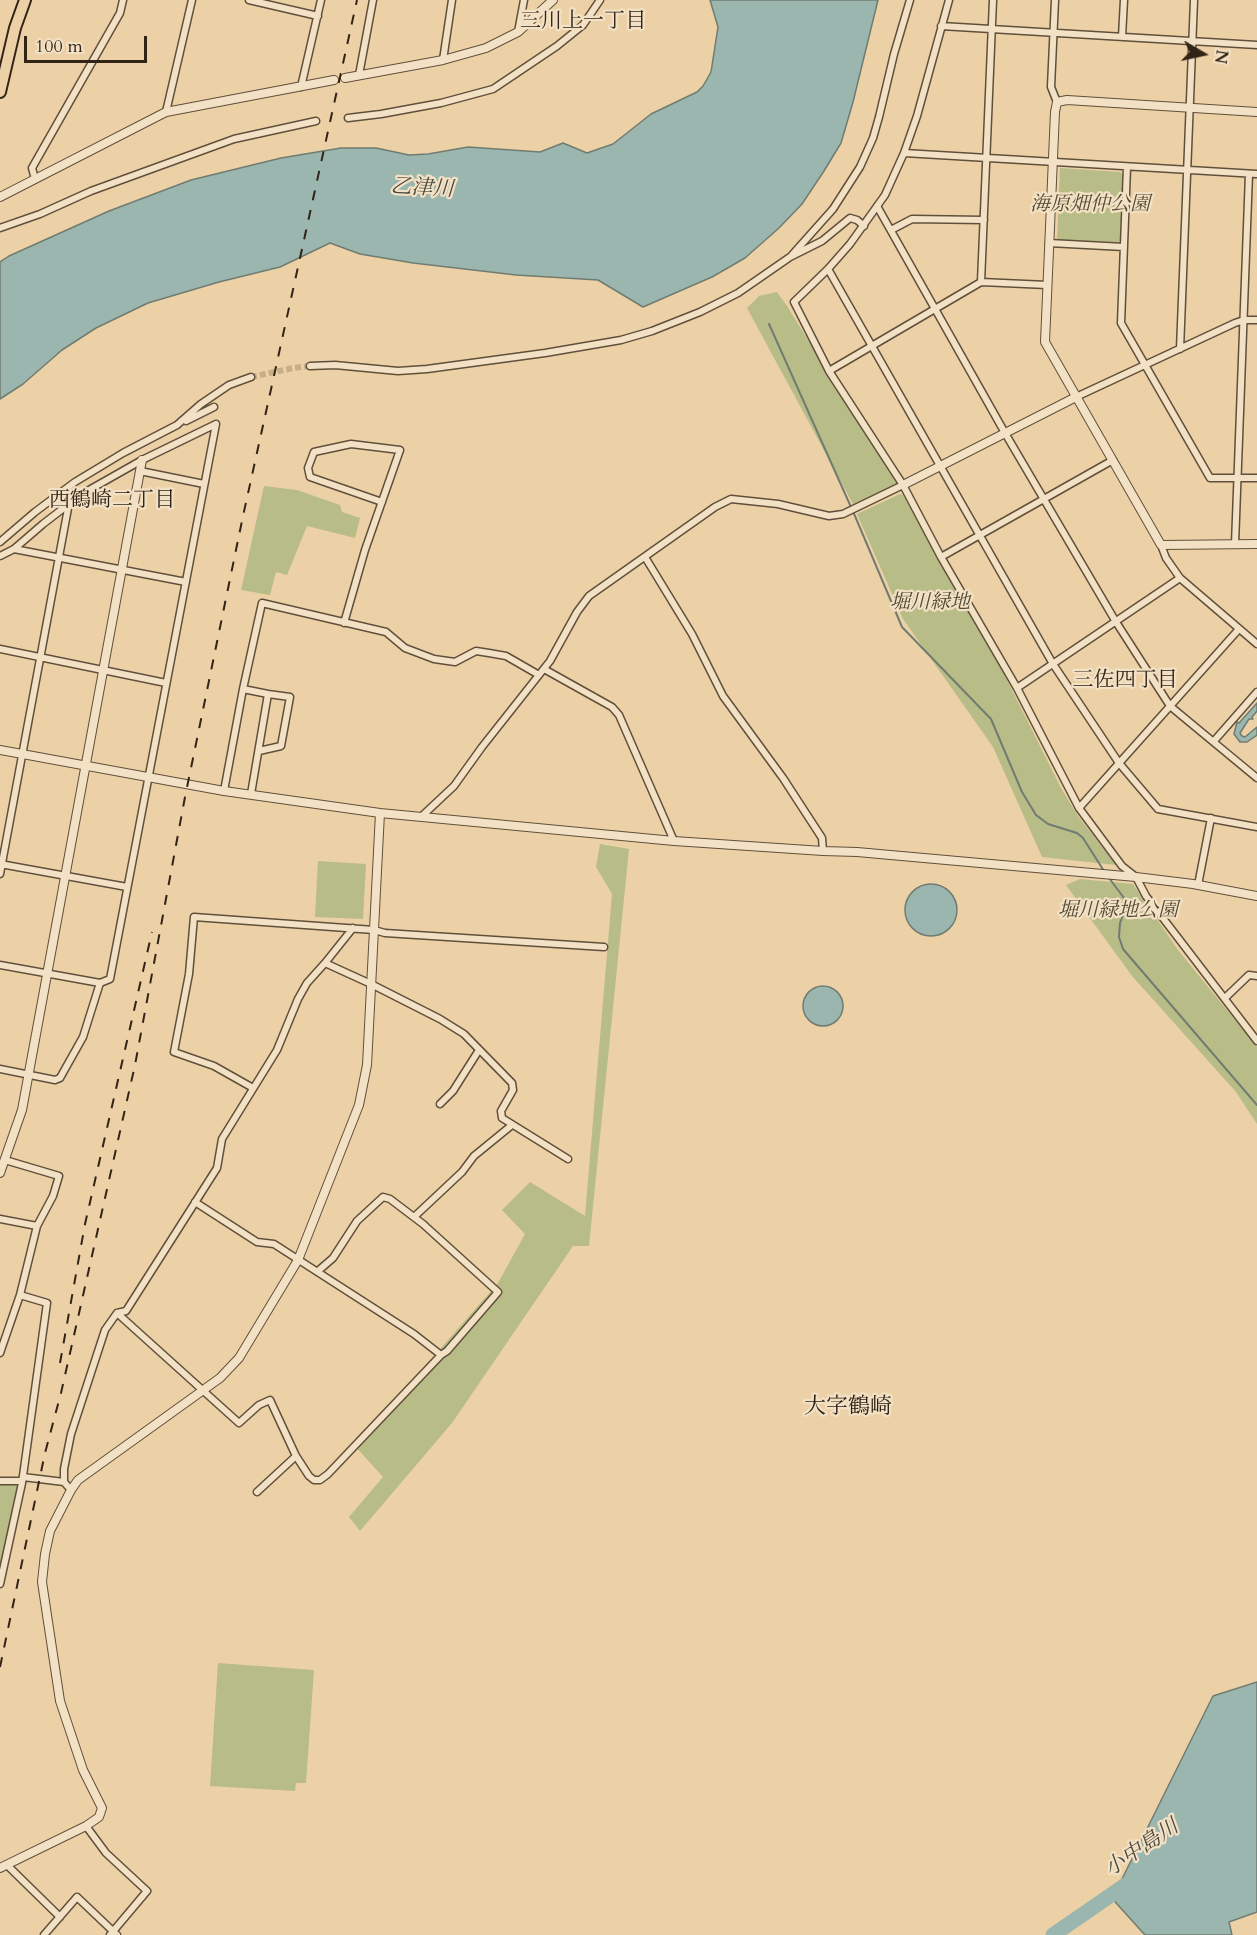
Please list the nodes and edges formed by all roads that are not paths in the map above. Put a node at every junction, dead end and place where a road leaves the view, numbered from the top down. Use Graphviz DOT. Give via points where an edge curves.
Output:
graph roads {
  1 [pos="25,0"];
  2 [pos="123,0"];
  3 [pos="192,0"];
  4 [pos="249,0"];
  5 [pos="321,0"];
  6 [pos="373,0"];
  7 [pos="452,0"];
  8 [pos="524,0"];
  9 [pos="553,0"];
  10 [pos="600,0"];
  11 [pos="910,0"];
  12 [pos="949,0"];
  13 [pos="993,0"];
  14 [pos="1055,0"];
  15 [pos="1124,0"];
  16 [pos="1194,0"];
  17 [pos="318,16"];
  18 [pos="941,26"];
  19 [pos="992,29"];
  20 [pos="518,32"];
  21 [pos="1054,32"];
  22 [pos="1122,37"];
  23 [pos="1193,41"];
  24 [pos="1257,45"];
  25 [pos="443,60"];
  26 [pos="359,75"];
  27 [pos="345,78"];
  28 [pos="334,80"];
  29 [pos="301,87"];
  30 [pos="0,92"];
  31 [pos="1057,102"];
  32 [pos="1190,108"];
  33 [pos="166,112"];
  34 [pos="1257,112"];
  35 [pos="348,118"];
  36 [pos="316,121"];
  37 [pos="904,153"];
  38 [pos="987,158"];
  39 [pos="1052,162"];
  40 [pos="1126,167"];
  41 [pos="1187,170"];
  42 [pos="1249,174"];
  43 [pos="1257,174"];
  44 [pos="35,179"];
  45 [pos="0,197"];
  46 [pos="877,206"];
  47 [pos="984,220"];
  48 [pos="864,226"];
  49 [pos="0,228"];
  50 [pos="891,230"];
  51 [pos="1049,243"];
  52 [pos="1125,247"];
  53 [pos="790,257"];
  54 [pos="828,269"];
  55 [pos="981,282"];
  56 [pos="1047,285"];
  57 [pos="936,309"];
  58 [pos="1244,320"];
  59 [pos="1257,320"];
  60 [pos="872,346"];
  61 [pos="1180,349"];
  62 [pos="1145,365"];
  63 [pos="310,366"];
  64 [pos="829,371"];
  65 [pos="251,377"];
  66 [pos="1076,397"];
  67 [pos="214,407"];
  68 [pos="177,424"];
  69 [pos="1005,433"];
  70 [pos="142,460"];
  71 [pos="1113,460"];
  72 [pos="941,466"];
  73 [pos="140,471"];
  74 [pos="1238,478"];
  75 [pos="1257,478"];
  76 [pos="204,484"];
  77 [pos="903,485"];
  78 [pos="1045,498"];
  79 [pos="382,502"];
  80 [pos="69,503"];
  81 [pos="981,535"];
  82 [pos="0,542"];
  83 [pos="1235,544"];
  84 [pos="1257,544"];
  85 [pos="1161,545"];
  86 [pos="14,549"];
  87 [pos="0,556"];
  88 [pos="645,557"];
  89 [pos="941,557"];
  90 [pos="58,558"];
  91 [pos="122,570"];
  92 [pos="1180,578"];
  93 [pos="186,582"];
  94 [pos="1116,622"];
  95 [pos="344,623"];
  96 [pos="1239,628"];
  97 [pos="1257,644"];
  98 [pos="0,649"];
  99 [pos="40,657"];
  100 [pos="1053,664"];
  101 [pos="104,670"];
  102 [pos="541,672"];
  103 [pos="166,682"];
  104 [pos="1017,688"];
  105 [pos="243,690"];
  106 [pos="1257,692"];
  107 [pos="268,694"];
  108 [pos="1170,706"];
  109 [pos="1214,741"];
  110 [pos="0,750"];
  111 [pos="258,751"];
  112 [pos="22,754"];
  113 [pos="1119,763"];
  114 [pos="86,766"];
  115 [pos="148,778"];
  116 [pos="1257,778"];
  117 [pos="224,791"];
  118 [pos="251,794"];
  119 [pos="1079,808"];
  120 [pos="380,813"];
  121 [pos="422,816"];
  122 [pos="1211,818"];
  123 [pos="1257,827"];
  124 [pos="674,841"];
  125 [pos="823,851"];
  126 [pos="1,864"];
  127 [pos="0,874"];
  128 [pos="65,876"];
  129 [pos="1136,877"];
  130 [pos="1198,885"];
  131 [pos="127,887"];
  132 [pos="1257,896"];
  133 [pos="353,928"];
  134 [pos="374,930"];
  135 [pos="604,947"];
  136 [pos="325,963"];
  137 [pos="0,965"];
  138 [pos="47,974"];
  139 [pos="1257,976"];
  140 [pos="100,983"];
  141 [pos="371,984"];
  142 [pos="1225,998"];
  143 [pos="1257,1041"];
  144 [pos="479,1050"];
  145 [pos="0,1069"];
  146 [pos="28,1075"];
  147 [pos="253,1088"];
  148 [pos="440,1104"];
  149 [pos="512,1125"];
  150 [pos="568,1159"];
  151 [pos="5,1160"];
  152 [pos="0,1173"];
  153 [pos="195,1202"];
  154 [pos="414,1217"];
  155 [pos="0,1219"];
  156 [pos="37,1226"];
  157 [pos="298,1260"];
  158 [pos="318,1271"];
  159 [pos="20,1295"];
  160 [pos="117,1313"];
  161 [pos="0,1353"];
  162 [pos="441,1355"];
  163 [pos="204,1390"];
  164 [pos="296,1456"];
  165 [pos="23,1479"];
  166 [pos="0,1481"];
  167 [pos="64,1482"];
  168 [pos="71,1490"];
  169 [pos="257,1492"];
  170 [pos="1,1571"];
  171 [pos="0,1584"];
  172 [pos="86,1826"];
  173 [pos="4,1866"];
  174 [pos="60,1917"];
  175 [pos="113,1934"];
  176 [pos="44,1935"];
  1 -- 30 [label="highway"];
  2 -- 44 [label="street" via="120,12 32,168"];
  3 -- 33 [label="street"];
  4 -- 17 [label="street"];
  5 -- 17 [label="street"];
  6 -- 26 [label="street"];
  7 -- 25 [label="street"];
  8 -- 20 [label="street"];
  9 -- 20 [label="street"];
  10 -- 35 [label="street" via="583,25 493,89 441,103"];
  11 -- 53 [label="street" via="873,138 860,167 833,209"];
  12 -- 18 [label="street"];
  13 -- 19 [label="street"];
  14 -- 21 [label="street"];
  15 -- 22 [label="street"];
  16 -- 23 [label="street"];
  17 -- 29 [label="street"];
  18 -- 19 [label="street"];
  18 -- 37 [label="street"];
  19 -- 21 [label="street"];
  19 -- 38 [label="street"];
  20 -- 25 [label="street" via="486,48"];
  21 -- 22 [label="street"];
  21 -- 31 [label="street" via="1051,87"];
  22 -- 23 [label="street"];
  23 -- 24 [label="street"];
  23 -- 32 [label="street"];
  25 -- 26 [label="street"];
  26 -- 27 [label="street"];
  28 -- 29 [label="street"];
  29 -- 33 [label="street"];
  31 -- 32 [label="street"];
  31 -- 39 [label="street"];
  32 -- 34 [label="street"];
  32 -- 41 [label="street"];
  33 -- 44 [label="street"];
  36 -- 49 [label="street" via="234,139"];
  37 -- 38 [label="street"];
  37 -- 46 [label="street"];
  38 -- 39 [label="street"];
  38 -- 47 [label="street"];
  39 -- 40 [label="street"];
  39 -- 51 [label="street"];
  40 -- 41 [label="street"];
  40 -- 52 [label="street"];
  41 -- 42 [label="street"];
  41 -- 61 [label="street"];
  42 -- 43 [label="street"];
  42 -- 58 [label="street"];
  44 -- 45 [label="street"];
  46 -- 48 [label="street"];
  46 -- 50 [label="street"];
  47 -- 50 [label="street" via="912,219"];
  47 -- 55 [label="street"];
  48 -- 53 [label="street" via="850,218 822,241"];
  48 -- 54 [label="street"];
  50 -- 57 [label="street"];
  51 -- 52 [label="street"];
  51 -- 56 [label="street"];
  52 -- 62 [label="street" via="1121,323"];
  53 -- 63 [label="street" via="754,283 700,312 621,340 427,369"];
  54 -- 60 [label="street"];
  54 -- 64 [label="street" via="794,302"];
  55 -- 56 [label="street"];
  55 -- 57 [label="street"];
  56 -- 66 [label="street" via="1045,342"];
  57 -- 60 [label="street"];
  57 -- 69 [label="street"];
  58 -- 59 [label="street"];
  58 -- 61 [label="street"];
  58 -- 74 [label="street"];
  60 -- 64 [label="street"];
  60 -- 72 [label="street"];
  61 -- 62 [label="street"];
  62 -- 66 [label="street"];
  62 -- 74 [label="street" via="1210,478"];
  64 -- 77 [label="street"];
  65 -- 68 [label="street" via="229,385"];
  66 -- 69 [label="street"];
  66 -- 71 [label="street"];
  67 -- 68 [label="street"];
  68 -- 82 [label="street" via="75,482"];
  69 -- 72 [label="street"];
  69 -- 78 [label="street"];
  70 -- 73 [label="street"];
  70 -- 76 [label="street" via="216,424"];
  70 -- 80 [label="street"];
  71 -- 78 [label="street"];
  71 -- 85 [label="street"];
  72 -- 77 [label="street"];
  72 -- 81 [label="street"];
  73 -- 76 [label="street"];
  73 -- 91 [label="street"];
  74 -- 75 [label="street"];
  74 -- 83 [label="street"];
  76 -- 93 [label="street"];
  77 -- 88 [label="street" via="855,509 829,516 778,504 731,499"];
  77 -- 89 [label="street"];
  78 -- 81 [label="street"];
  78 -- 94 [label="street"];
  79 -- 79 [label="street" via="310,477 308,468 314,452 351,444 400,450"];
  79 -- 95 [label="street"];
  80 -- 86 [label="street"];
  80 -- 90 [label="street"];
  81 -- 89 [label="street"];
  81 -- 100 [label="street"];
  83 -- 84 [label="street"];
  83 -- 85 [label="street"];
  85 -- 92 [label="street"];
  86 -- 87 [label="street"];
  86 -- 90 [label="street"];
  88 -- 102 [label="street" via="590,596"];
  88 -- 125 [label="street" via="692,633 723,696 822,838"];
  89 -- 104 [label="street"];
  90 -- 91 [label="street"];
  90 -- 99 [label="street"];
  91 -- 93 [label="street"];
  91 -- 101 [label="street"];
  92 -- 94 [label="street"];
  92 -- 96 [label="street"];
  93 -- 103 [label="street"];
  94 -- 100 [label="street"];
  94 -- 108 [label="street"];
  95 -- 102 [label="street" via="386,632 405,648 434,659 455,662 476,651 506,656"];
  95 -- 105 [label="street" via="262,603"];
  96 -- 97 [label="street"];
  96 -- 108 [label="street"];
  98 -- 99 [label="street"];
  99 -- 101 [label="street"];
  99 -- 112 [label="street"];
  100 -- 104 [label="street"];
  100 -- 113 [label="street"];
  101 -- 103 [label="street"];
  101 -- 114 [label="street"];
  102 -- 121 [label="street" via="454,786"];
  102 -- 124 [label="street" via="612,707 619,715"];
  103 -- 115 [label="street"];
  104 -- 119 [label="street"];
  105 -- 107 [label="street"];
  105 -- 117 [label="street"];
  106 -- 109 [label="street"];
  107 -- 111 [label="street"];
  107 -- 111 [label="street" via="290,697 281,746"];
  108 -- 109 [label="street"];
  108 -- 113 [label="street"];
  109 -- 116 [label="street"];
  110 -- 112 [label="street"];
  111 -- 118 [label="street"];
  112 -- 114 [label="street"];
  112 -- 126 [label="street"];
  113 -- 119 [label="street"];
  113 -- 122 [label="street" via="1158,808"];
  114 -- 115 [label="street"];
  114 -- 128 [label="street"];
  115 -- 117 [label="street"];
  115 -- 131 [label="street"];
  117 -- 118 [label="street"];
  118 -- 120 [label="street"];
  119 -- 129 [label="street" via="1122,866"];
  120 -- 121 [label="street"];
  120 -- 134 [label="street"];
  121 -- 124 [label="street"];
  122 -- 123 [label="street"];
  122 -- 130 [label="street"];
  124 -- 125 [label="street"];
  125 -- 129 [label="street"];
  126 -- 127 [label="street"];
  126 -- 128 [label="street"];
  128 -- 131 [label="street"];
  128 -- 138 [label="street"];
  129 -- 130 [label="street"];
  129 -- 142 [label="street" via="1146,896"];
  130 -- 132 [label="street"];
  131 -- 140 [label="street" via="110,979"];
  133 -- 134 [label="street"];
  133 -- 136 [label="street"];
  133 -- 147 [label="street" via="194,917 189,974 174,1052 214,1066"];
  134 -- 135 [label="street"];
  134 -- 141 [label="street"];
  136 -- 141 [label="street"];
  136 -- 147 [label="street" via="307,983 277,1050"];
  137 -- 138 [label="street"];
  138 -- 140 [label="street"];
  138 -- 146 [label="street"];
  139 -- 142 [label="street" via="1249,975"];
  140 -- 146 [label="street" via="83,1037 60,1078"];
  141 -- 144 [label="street" via="440,1019 464,1034"];
  141 -- 157 [label="street" via="367,1065 359,1105"];
  142 -- 143 [label="street"];
  144 -- 148 [label="street"];
  144 -- 149 [label="street" via="512,1083 513,1090 501,1111 502,1118"];
  145 -- 146 [label="street"];
  146 -- 151 [label="street" via="22,1110"];
  147 -- 153 [label="street" via="222,1139 217,1168"];
  149 -- 150 [label="street"];
  149 -- 154 [label="street" via="474,1156"];
  151 -- 152 [label="street"];
  151 -- 156 [label="street" via="59,1176"];
  153 -- 157 [label="street" via="257,1242 274,1244"];
  153 -- 160 [label="street" via="126,1311"];
  154 -- 158 [label="street" via="383,1197 357,1221 333,1258"];
  154 -- 162 [label="street" via="498,1292"];
  155 -- 156 [label="street"];
  156 -- 159 [label="street"];
  157 -- 158 [label="street"];
  157 -- 163 [label="street" via="239,1358"];
  158 -- 162 [label="street"];
  159 -- 161 [label="street"];
  159 -- 165 [label="street" via="47,1303"];
  160 -- 163 [label="street"];
  160 -- 167 [label="street" via="105,1330 92,1364 71,1434"];
  162 -- 164 [label="street" via="321,1480 309,1476"];
  163 -- 164 [label="street" via="239,1423 270,1400"];
  163 -- 168 [label="street" via="78,1480"];
  164 -- 169 [label="street"];
  165 -- 166 [label="street"];
  165 -- 167 [label="street"];
  165 -- 170 [label="street"];
  167 -- 168 [label="street"];
  168 -- 172 [label="street" via="50,1531 42,1582 60,1701 83,1770 102,1808 99,1817"];
  170 -- 171 [label="street"];
  172 -- 173 [label="street"];
  172 -- 175 [label="street" via="106,1853 147,1891"];
  173 -- 174 [label="street"];
  174 -- 175 [label="street" via="77,1897"];
  174 -- 176 [label="street"];
}
